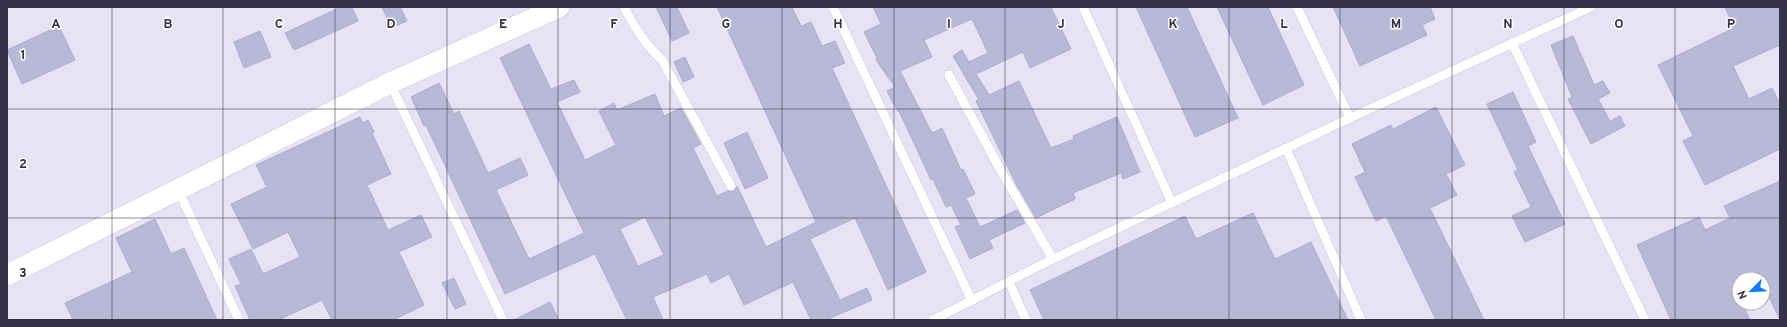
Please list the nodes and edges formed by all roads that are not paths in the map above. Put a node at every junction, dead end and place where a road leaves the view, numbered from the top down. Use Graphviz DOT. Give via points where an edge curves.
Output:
graph roads {
  1 [pos="559,7"];
  2 [pos="624,7"];
  3 [pos="833,7"];
  4 [pos="1083,7"];
  5 [pos="1297,7"];
  6 [pos="1591,7"];
  7 [pos="1512,44"];
  8 [pos="949,75"];
  9 [pos="390,83"];
  10 [pos="1350,118"];
  11 [pos="1286,148"];
  12 [pos="731,186"];
  13 [pos="178,190"];
  14 [pos="1172,203"];
  15 [pos="1053,259"];
  16 [pos="7,275"];
  17 [pos="1009,282"];
  18 [pos="972,301"];
  19 [pos="239,320"];
  20 [pos="503,320"];
  21 [pos="933,320"];
  22 [pos="1026,320"];
  23 [pos="1361,320"];
  24 [pos="1645,320"];
  1 -- 9 [label="street"];
  2 -- 12 [label="lane" via="638,34 662,60"];
  3 -- 18 [label="lane"];
  4 -- 14 [label="lane"];
  5 -- 10 [label="lane"];
  6 -- 7 [label="lane"];
  7 -- 10 [label="lane"];
  7 -- 24 [label="lane"];
  8 -- 15 [label="lane"];
  9 -- 13 [label="street"];
  9 -- 20 [label="lane"];
  10 -- 11 [label="lane"];
  11 -- 14 [label="lane"];
  11 -- 23 [label="lane"];
  13 -- 16 [label="street"];
  13 -- 19 [label="lane"];
  14 -- 15 [label="lane"];
  15 -- 17 [label="lane"];
  17 -- 18 [label="lane"];
  17 -- 22 [label="lane"];
  18 -- 21 [label="lane"];
}
